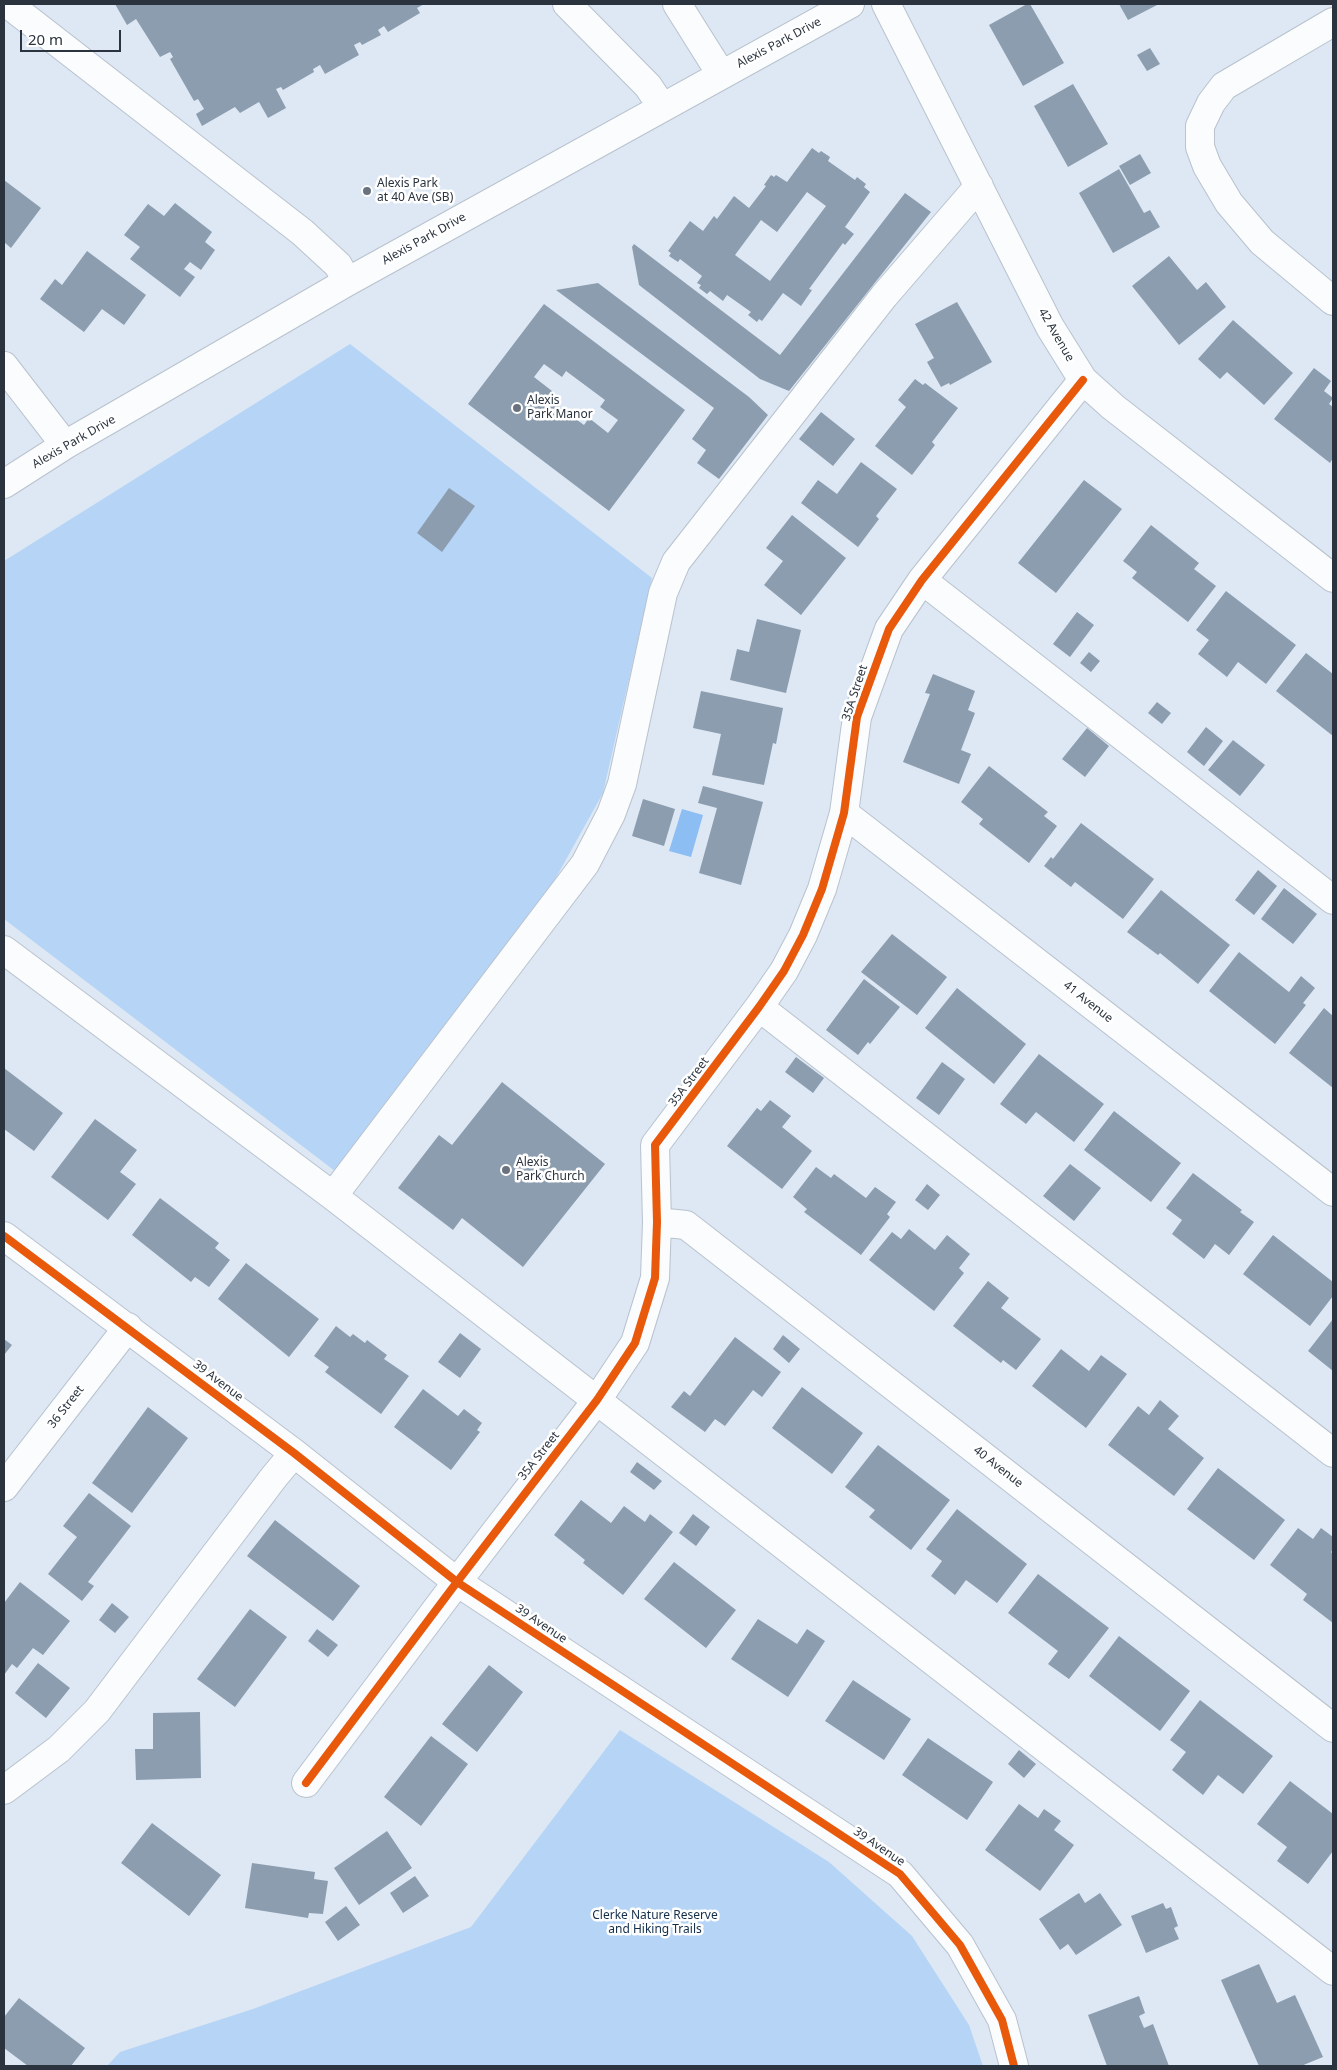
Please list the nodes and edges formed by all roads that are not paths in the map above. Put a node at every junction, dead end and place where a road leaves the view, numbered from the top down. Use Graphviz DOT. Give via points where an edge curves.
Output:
graph roads {
  1 [pos="8,4"];
  2 [pos="567,4"];
  3 [pos="677,4"];
  4 [pos="850,4"];
  5 [pos="886,4"];
  6 [pos="1333,22"];
  7 [pos="721,74"];
  8 [pos="662,107"];
  9 [pos="979,186"];
  10 [pos="347,282"];
  11 [pos="1333,301"];
  12 [pos="4,366"];
  13 [pos="1083,380"];
  14 [pos="65,445"];
  15 [pos="4,484"];
  16 [pos="1333,578"];
  17 [pos="922,580"];
  18 [pos="844,812"];
  19 [pos="1333,900"];
  20 [pos="4,950"];
  21 [pos="759,1007"];
  22 [pos="1333,1192"];
  23 [pos="333,1196"];
  24 [pos="657,1222"];
  25 [pos="4,1236"];
  26 [pos="128,1327"];
  27 [pos="596,1400"];
  28 [pos="294,1453"];
  29 [pos="1333,1453"];
  30 [pos="4,1487"];
  31 [pos="457,1582"];
  32 [pos="1333,1728"];
  33 [pos="306,1783"];
  34 [pos="4,1790"];
  35 [pos="1333,1971"];
  36 [pos="1014,2066"];
  1 -- 10 [label="street" via="302,232 338,265"];
  2 -- 8 [label="street" via="648,86"];
  3 -- 7 [label="street"];
  4 -- 7 [label="street, Alexis Park Drive"];
  5 -- 9 [label="street, 42 Avenue"];
  6 -- 11 [label="street" via="1224,86 1200,126 1202,153 1229,203 1262,242"];
  7 -- 8 [label="street, Alexis Park Drive"];
  8 -- 10 [label="street, Alexis Park Drive"];
  9 -- 13 [label="street, 42 Avenue" via="1050,327"];
  9 -- 23 [label="street" via="884,296 676,562 663,593 622,784 611,814 585,864"];
  10 -- 14 [label="street, Alexis Park Drive"];
  12 -- 14 [label="street"];
  13 -- 16 [label="street, 42 Avenue" via="1113,407"];
  13 -- 17 [label="street, 35A Street"];
  14 -- 15 [label="street, Alexis Park Drive"];
  17 -- 18 [label="street, 35A Street" via="889,629 857,717"];
  17 -- 19 [label="street"];
  18 -- 21 [label="street, 35A Street" via="822,889 803,936"];
  18 -- 22 [label="street, 41 Avenue"];
  20 -- 23 [label="street"];
  21 -- 24 [label="street, 35A Street" via="655,1145"];
  21 -- 29 [label="street"];
  23 -- 27 [label="street"];
  24 -- 27 [label="street, 35A Street" via="655,1278 635,1343"];
  24 -- 32 [label="street, 40 Avenue" via="686,1225"];
  25 -- 26 [label="street, 39 Avenue"];
  26 -- 28 [label="street, 39 Avenue"];
  26 -- 30 [label="street, 36 Street"];
  27 -- 31 [label="street, 35A Street"];
  27 -- 35 [label="street"];
  28 -- 31 [label="street, 39 Avenue"];
  28 -- 34 [label="street" via="97,1711 59,1749"];
  31 -- 33 [label="street, 35A Street"];
  31 -- 36 [label="street, 39 Avenue" via="900,1874 960,1946 1002,2020"];
}
